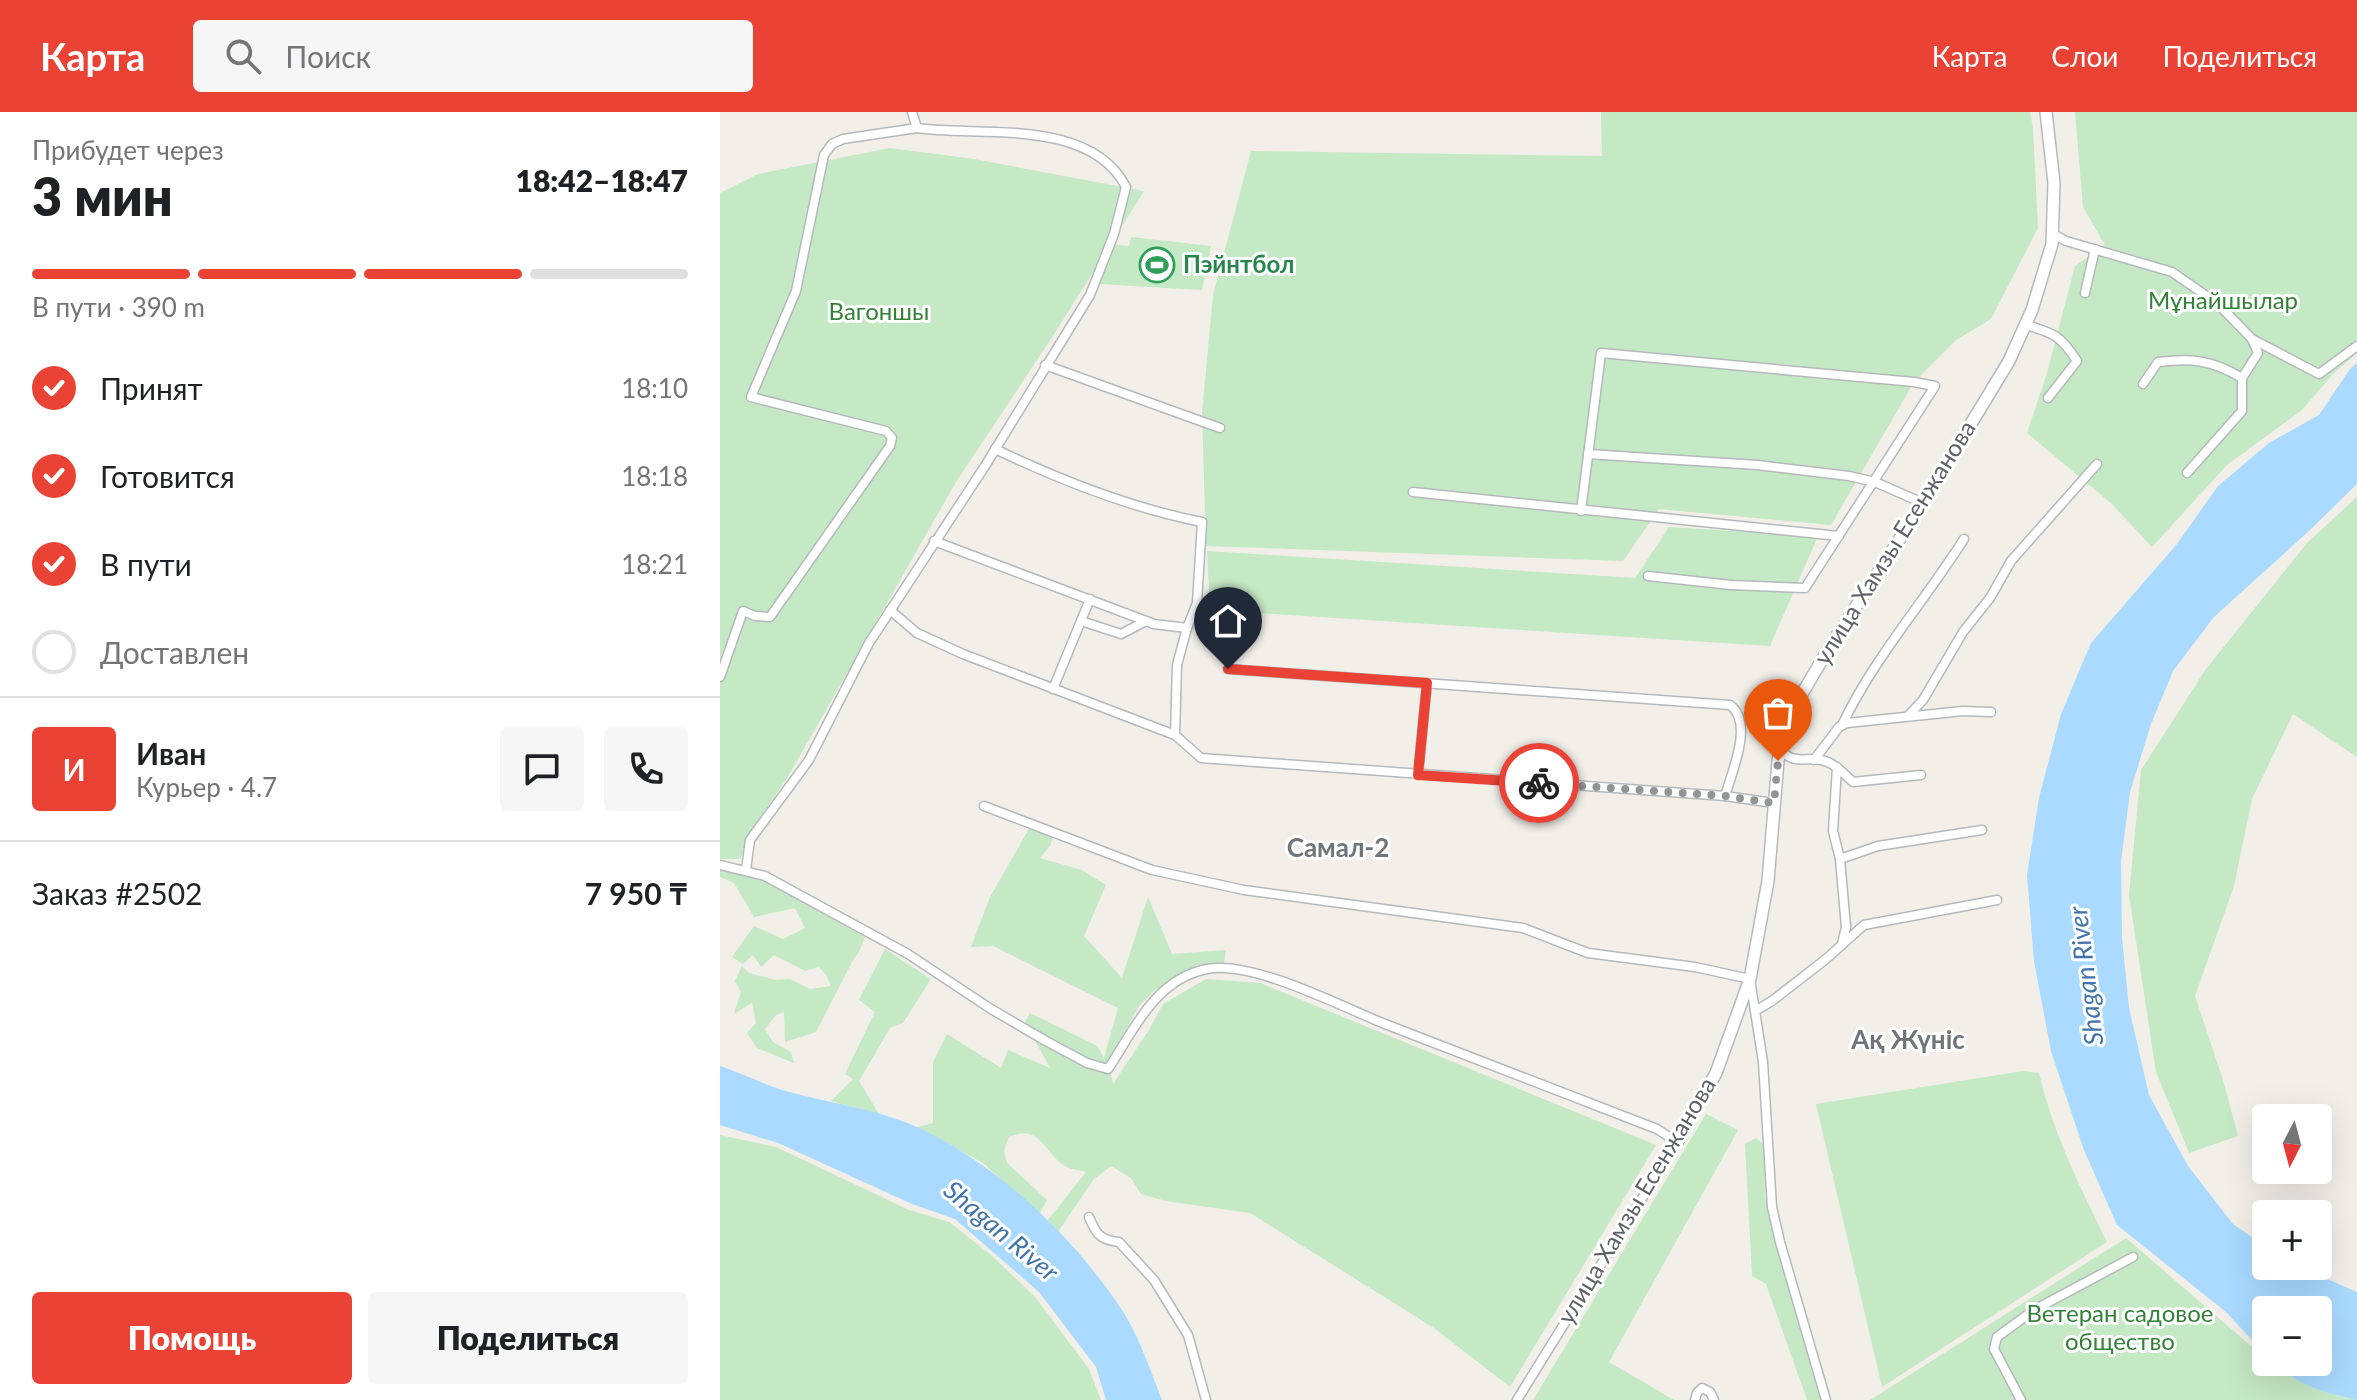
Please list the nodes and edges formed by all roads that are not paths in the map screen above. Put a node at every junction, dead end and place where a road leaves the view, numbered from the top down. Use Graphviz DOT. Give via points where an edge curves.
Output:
graph roads {
  1 [pos="912,112"];
  2 [pos="2046,112"];
  3 [pos="917,128"];
  4 [pos="2053,234"];
  5 [pos="2095,249"];
  6 [pos="2085,293"];
  7 [pos="2026,325"];
  8 [pos="2252,339"];
  9 [pos="2357,346"];
  10 [pos="1045,365"];
  11 [pos="2242,378"];
  12 [pos="2143,384"];
  13 [pos="2048,398"];
  14 [pos="1220,428"];
  15 [pos="995,449"];
  16 [pos="1588,454"];
  17 [pos="2097,464"];
  18 [pos="2187,473"];
  19 [pos="1875,482"];
  20 [pos="1413,492"];
  21 [pos="1923,503"];
  22 [pos="1581,511"];
  23 [pos="1839,536"];
  24 [pos="1964,539"];
  25 [pos="934,541"];
  26 [pos="1648,576"];
  27 [pos="1090,599"];
  28 [pos="890,610"];
  29 [pos="1081,621"];
  30 [pos="1146,621"];
  31 [pos="1187,628"];
  32 [pos="1228,669"];
  33 [pos="720,677"];
  34 [pos="1427,683"];
  35 [pos="1053,689"];
  36 [pos="1991,712"];
  37 [pos="1908,716"];
  38 [pos="1842,725"];
  39 [pos="1175,735"];
  40 [pos="1780,749"];
  41 [pos="1814,760"];
  42 [pos="1837,767"];
  43 [pos="1418,775"];
  44 [pos="1921,775"];
  45 [pos="1725,796"];
  46 [pos="1774,803"];
  47 [pos="984,806"];
  48 [pos="1982,830"];
  49 [pos="1840,859"];
  50 [pos="720,865"];
  51 [pos="746,870"];
  52 [pos="1997,900"];
  53 [pos="1842,944"];
  54 [pos="1750,979"];
  55 [pos="1755,1011"];
  56 [pos="1677,1142"];
  57 [pos="1089,1217"];
  58 [pos="2133,1257"];
  59 [pos="1206,1400"];
  60 [pos="1517,1400"];
  61 [pos="1695,1400"];
  62 [pos="1714,1400"];
  63 [pos="1826,1400"];
  64 [pos="2021,1400"];
  1 -- 3 [label="street"];
  2 -- 4 [label="street, улица Хамзы Есенжанова"];
  3 -- 10 [label="street" via="1012,131 1064,142 1109,164 1123,181 1114,234 1090,295"];
  3 -- 33 [label="street" via="843,139 824,155 796,291 751,397 886,431 890,446 770,617 743,611"];
  4 -- 5 [label="street"];
  4 -- 7 [label="street, улица Хамзы Есенжанова"];
  5 -- 6 [label="street"];
  5 -- 8 [label="street" via="2172,272 2218,304"];
  7 -- 13 [label="street" via="2055,334 2077,361"];
  7 -- 21 [label="street, улица Хамзы Есенжанова"];
  8 -- 9 [label="street" via="2319,374"];
  8 -- 11 [label="street" via="2258,353"];
  10 -- 14 [label="street"];
  10 -- 15 [label="street"];
  11 -- 12 [label="street" via="2219,365 2182,359 2158,362"];
  11 -- 18 [label="street" via="2242,411"];
  15 -- 25 [label="street"];
  15 -- 31 [label="street" via="1105,494 1202,522 1197,603"];
  16 -- 19 [label="street" via="1757,465"];
  16 -- 19 [label="street" via="1601,353 1935,386"];
  16 -- 22 [label="street"];
  17 -- 37 [label="street" via="2011,561"];
  19 -- 21 [label="street"];
  19 -- 23 [label="street"];
  20 -- 22 [label="street"];
  21 -- 40 [label="street, улица Хамзы Есенжанова" via="1808,681"];
  22 -- 23 [label="street"];
  23 -- 26 [label="street" via="1805,588"];
  24 -- 38 [label="street"];
  25 -- 27 [label="street"];
  25 -- 28 [label="street"];
  27 -- 29 [label="street"];
  27 -- 30 [label="street"];
  28 -- 35 [label="street" via="917,633"];
  28 -- 51 [label="street" via="818,744 750,840"];
  29 -- 30 [label="street" via="1121,634"];
  29 -- 35 [label="street"];
  30 -- 31 [label="street"];
  31 -- 39 [label="street" via="1177,665"];
  32 -- 34 [label="street"];
  34 -- 43 [label="street"];
  34 -- 45 [label="street" via="1730,705 1742,724"];
  35 -- 39 [label="street"];
  36 -- 37 [label="street"];
  37 -- 38 [label="street"];
  38 -- 41 [label="street"];
  39 -- 43 [label="street" via="1201,758"];
  40 -- 41 [label="street" via="1798,761"];
  40 -- 46 [label="street, улица Хамзы Есенжанова"];
  41 -- 42 [label="street"];
  42 -- 44 [label="street" via="1853,782"];
  42 -- 49 [label="street" via="1833,831"];
  43 -- 45 [label="street"];
  45 -- 46 [label="street"];
  46 -- 54 [label="street, улица Хамзы Есенжанова" via="1768,881"];
  47 -- 54 [label="street" via="1152,870 1244,890 1523,928 1588,953"];
  48 -- 49 [label="street" via="1878,846"];
  49 -- 53 [label="street" via="1846,927"];
  50 -- 51 [label="street"];
  51 -- 56 [label="street" via="908,954 1087,1063 1108,1069 1144,1009 1184,978 1208,968 1247,972 1296,986 1643,1123"];
  52 -- 53 [label="street" via="1864,925"];
  53 -- 55 [label="street"];
  54 -- 55 [label="street"];
  54 -- 56 [label="street, улица Хамзы Есенжанова" via="1716,1073"];
  55 -- 63 [label="street" via="1772,1207"];
  56 -- 60 [label="street, улица Хамзы Есенжанова"];
  57 -- 59 [label="street" via="1097,1236 1119,1242 1154,1280 1188,1335"];
  58 -- 64 [label="street" via="2034,1310 1997,1337 1994,1349"];
  61 -- 62 [label="street" via="1702,1388"];
}
